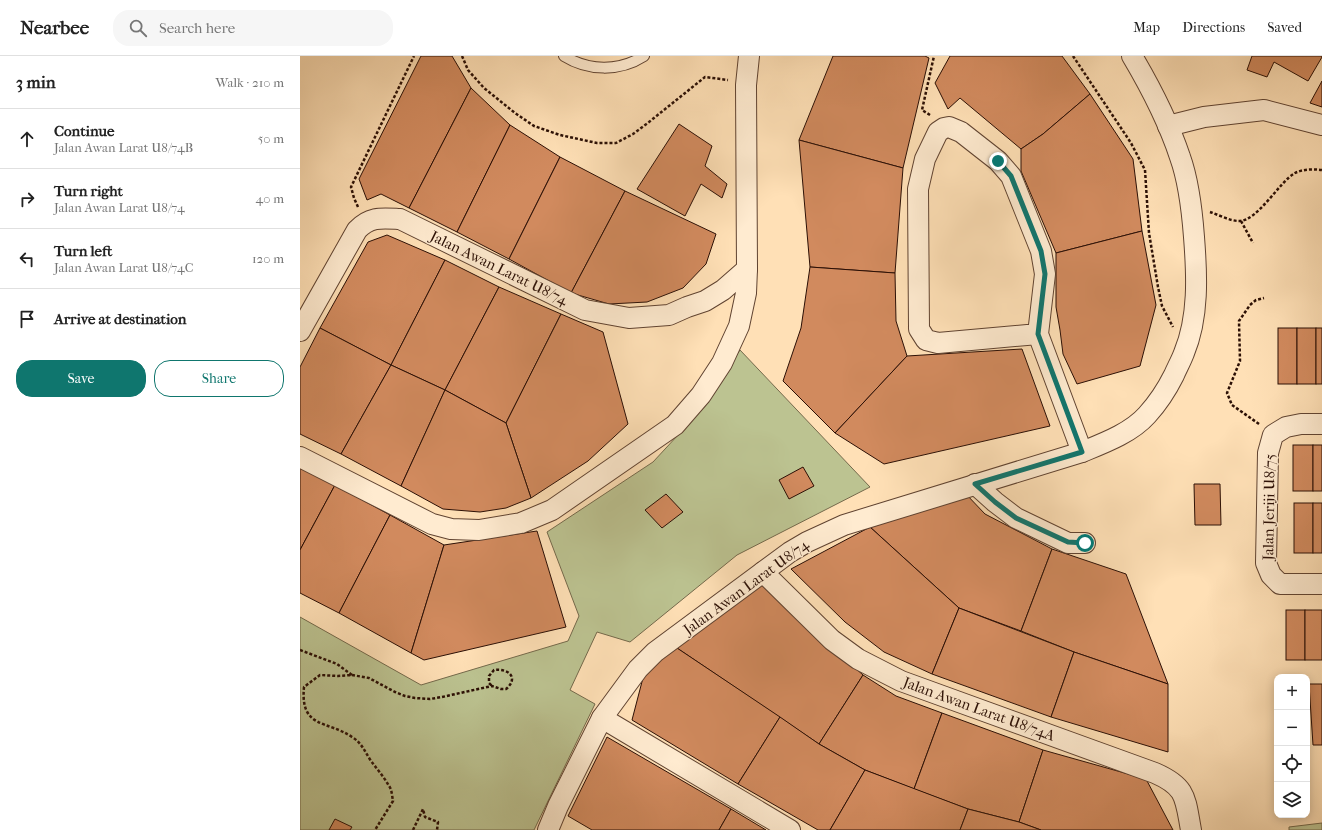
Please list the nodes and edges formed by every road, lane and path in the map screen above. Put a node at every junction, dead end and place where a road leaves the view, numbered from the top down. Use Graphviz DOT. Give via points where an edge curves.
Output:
graph roads {
  1 [pos="414,56"];
  2 [pos="462,56"];
  3 [pos="564,56"];
  4 [pos="644,56"];
  5 [pos="749,56"];
  6 [pos="934,56"];
  7 [pos="1073,56"];
  8 [pos="1132,56"];
  9 [pos="746,85"];
  10 [pos="1322,125"];
  11 [pos="1168,126"];
  12 [pos="944,128"];
  13 [pos="1322,170"];
  14 [pos="1191,206"];
  15 [pos="371,220"];
  16 [pos="1241,221"];
  17 [pos="1253,243"];
  18 [pos="747,270"];
  19 [pos="1264,298"];
  20 [pos="300,331"];
  21 [pos="1038,334"];
  22 [pos="1185,353"];
  23 [pos="1322,424"];
  24 [pos="1273,435"];
  25 [pos="1082,452"];
  26 [pos="300,457"];
  27 [pos="975,484"];
  28 [pos="1085,543"];
  29 [pos="763,572"];
  30 [pos="1322,584"];
  31 [pos="300,650"];
  32 [pos="352,675"];
  33 [pos="492,686"];
  34 [pos="301,699"];
  35 [pos="602,718"];
  36 [pos="375,830"];
  37 [pos="413,830"];
  38 [pos="437,830"];
  39 [pos="548,830"];
  40 [pos="790,830"];
  41 [pos="1191,830"];
  1 -- 15 [label="path" via="351,187 360,210"];
  2 -- 9 [label="path" via="468,70 484,88 534,126 596,143 616,143 633,134 705,77"];
  3 -- 4 [label="lane" via="574,62 602,68 634,63"];
  5 -- 9 [label="street"];
  6 -- 12 [label="path" via="922,110"];
  7 -- 22 [label="path" via="1131,144 1145,170 1149,233 1162,306"];
  8 -- 11 [label="street, Jalan Awan Larat U8/74" via="1152,88"];
  9 -- 18 [label="street"];
  10 -- 11 [label="street" via="1264,110 1204,117"];
  11 -- 14 [label="street, Jalan Awan Larat U8/74" via="1181,158"];
  12 -- 21 [label="street" via="949,127 962,132 998,161 1011,176 1041,251 1045,274"];
  12 -- 21 [label="street" via="938,132 925,159 918,189 919,329 926,340 938,343"];
  13 -- 16 [label="path" via="1305,169 1294,174 1252,216"];
  14 -- 16 [label="path"];
  14 -- 22 [label="street, Jalan Awan Larat U8/74" via="1196,271 1195,302 1192,330"];
  15 -- 18 [label="street, Jalan Awan Larat U8/74" via="400,219 585,310 628,318 669,315 706,301"];
  15 -- 20 [label="street" via="363,223 357,230"];
  16 -- 17 [label="path"];
  18 -- 26 [label="street" via="740,326 722,363 701,395 675,425 552,510 521,523 479,530 452,529 432,524"];
  19 -- 24 [label="path" via="1250,305 1239,321 1240,361 1227,393 1232,405"];
  21 -- 25 [label="street"];
  22 -- 25 [label="street, Jalan Awan Larat U8/74" via="1167,389 1147,416 1133,427"];
  23 -- 24 [label="street, Jalan Jeriji U8/75" via="1286,427"];
  24 -- 30 [label="street, Jalan Jeriji U8/75" via="1268,453 1266,563 1271,575 1280,584"];
  25 -- 27 [label="street, Jalan Awan Larat U8/74"];
  27 -- 28 [label="street" via="1016,518 1068,542"];
  27 -- 29 [label="street, Jalan Awan Larat U8/74" via="837,528 806,542"];
  29 -- 35 [label="street, Jalan Awan Larat U8/74" via="645,661"];
  29 -- 41 [label="street, Jalan Awan Larat U8/74A" via="832,640 858,659 886,674 1155,773 1172,782 1178,787 1186,802"];
  31 -- 32 [label="path" via="337,664"];
  32 -- 33 [label="path" via="369,678 395,692 415,698 430,699"];
  32 -- 34 [label="path" via="320,675 304,687"];
  33 -- 33 [label="path" via="506,690 511,685 511,674 500,669 494,670 489,676 489,683"];
  34 -- 36 [label="path" via="309,717 361,744 390,787 393,801"];
  35 -- 39 [label="street, Jalan Awan Larat U8/74"];
  35 -- 40 [label="street"];
  37 -- 38 [label="path" via="423,809 425,817 438,822"];
}
